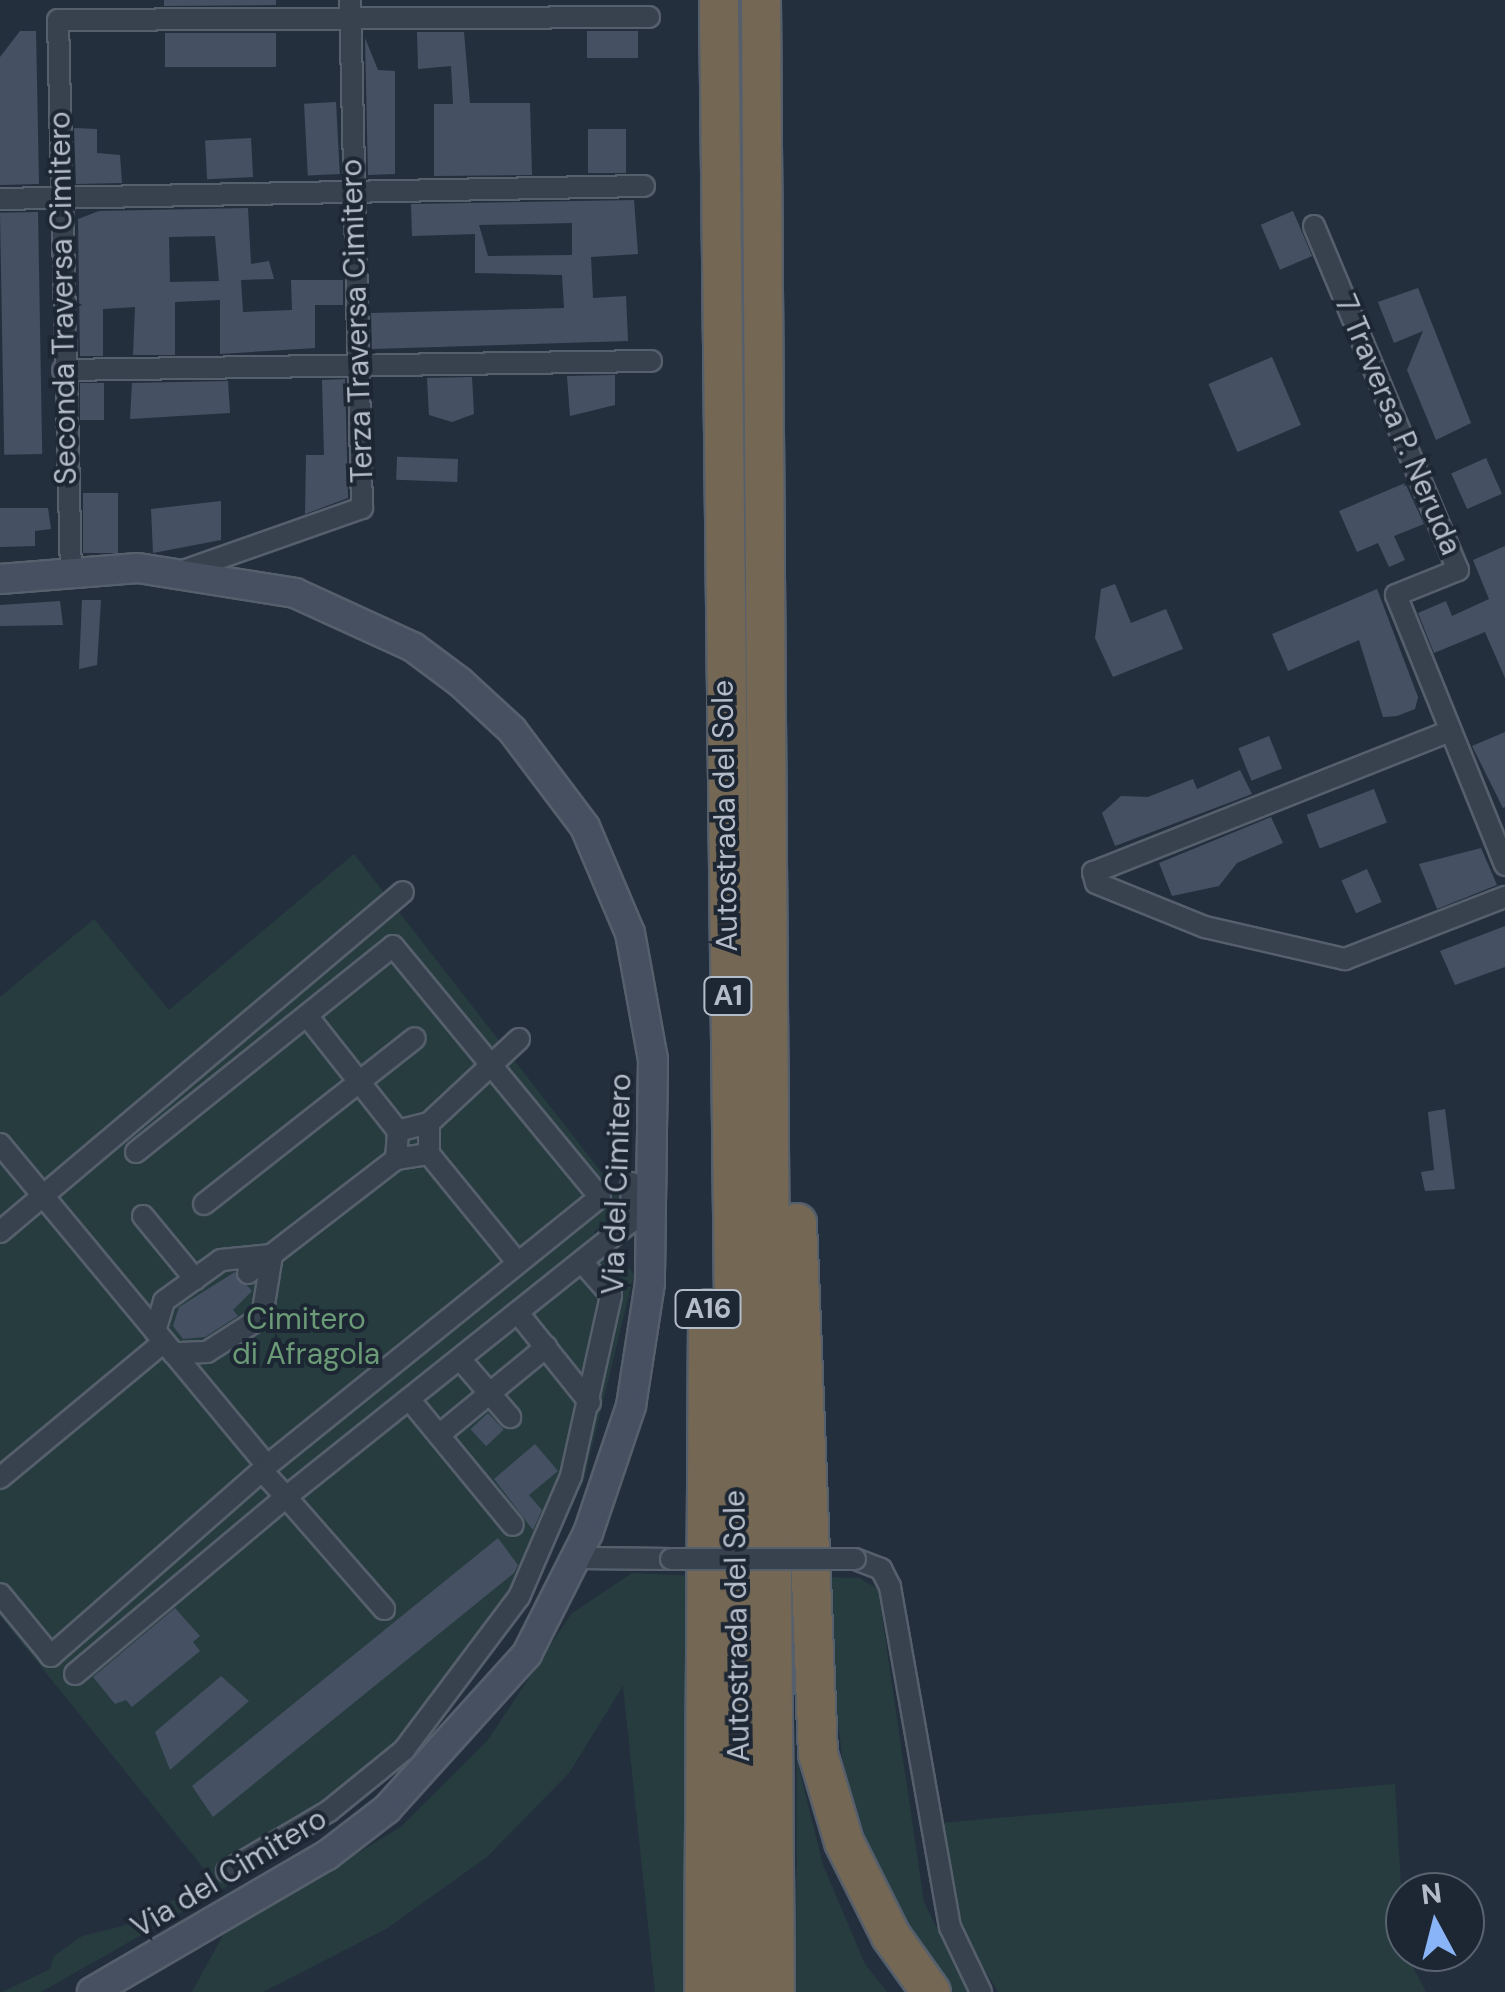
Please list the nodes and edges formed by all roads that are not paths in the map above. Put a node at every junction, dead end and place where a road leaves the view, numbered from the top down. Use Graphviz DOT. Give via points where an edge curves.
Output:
graph roads {
  1 [pos="718,0"];
  2 [pos="761,0"];
  3 [pos="350,11"];
  4 [pos="649,16"];
  5 [pos="644,186"];
  6 [pos="353,194"];
  7 [pos="58,198"];
  8 [pos="0,199"];
  9 [pos="1314,226"];
  10 [pos="651,360"];
  11 [pos="359,367"];
  12 [pos="64,370"];
  13 [pos="180,572"];
  14 [pos="71,575"];
  15 [pos="0,579"];
  16 [pos="722,626"];
  17 [pos="1450,731"];
  18 [pos="768,813"];
  19 [pos="1505,866"];
  20 [pos="403,892"];
  21 [pos="1505,897"];
  22 [pos="308,1017"];
  23 [pos="415,1038"];
  24 [pos="519,1039"];
  25 [pos="492,1066"];
  26 [pos="358,1080"];
  27 [pos="430,1123"];
  28 [pos="398,1131"];
  29 [pos="0,1144"];
  30 [pos="136,1152"];
  31 [pos="428,1154"];
  32 [pos="396,1159"];
  33 [pos="632,1182"];
  34 [pos="43,1196"];
  35 [pos="204,1204"];
  36 [pos="144,1216"];
  37 [pos="0,1232"];
  38 [pos="272,1255"];
  39 [pos="517,1262"];
  40 [pos="582,1262"];
  41 [pos="248,1274"];
  42 [pos="195,1279"];
  43 [pos="518,1313"];
  44 [pos="164,1342"];
  45 [pos="546,1347"];
  46 [pos="460,1359"];
  47 [pos="489,1393"];
  48 [pos="409,1399"];
  49 [pos="590,1402"];
  50 [pos="510,1417"];
  51 [pos="438,1435"];
  52 [pos="265,1468"];
  53 [pos="0,1478"];
  54 [pos="286,1497"];
  55 [pos="513,1525"];
  56 [pos="578,1558"];
  57 [pos="0,1594"];
  58 [pos="384,1610"];
  59 [pos="75,1674"];
  60 [pos="227,1871"];
  61 [pos="92,1992"];
  62 [pos="704,1992"];
  63 [pos="742,1992"];
  64 [pos="775,1992"];
  65 [pos="930,1992"];
  66 [pos="981,1992"];
  1 -- 16 [label="highway, Autostrada del Sole / A1"];
  2 -- 18 [label="highway, Autostrada del Sole / A1"];
  3 -- 4 [label="street"];
  3 -- 6 [label="street, Terza Traversa Cimitero"];
  3 -- 7 [label="street, Seconda Traversa Cimitero" via="58,20"];
  5 -- 6 [label="street"];
  6 -- 7 [label="street"];
  6 -- 11 [label="street, Terza Traversa Cimitero"];
  7 -- 8 [label="street"];
  7 -- 12 [label="street, Seconda Traversa Cimitero"];
  9 -- 17 [label="street, 7 Traversa P. Neruda" via="1458,570 1396,595"];
  10 -- 11 [label="street"];
  11 -- 12 [label="street"];
  11 -- 13 [label="street, Terza Traversa Cimitero" via="362,508"];
  12 -- 14 [label="street, Seconda Traversa Cimitero"];
  13 -- 14 [label="main road, Via del Cimitero"];
  13 -- 56 [label="main road, Via del Cimitero" via="295,593 413,647 533,754 610,878 630,933 653,1059 653,1211 631,1406"];
  14 -- 15 [label="main road, Via del Cimitero"];
  16 -- 62 [label="highway, A16" via="700,1688"];
  16 -- 63 [label="highway, Autostrada del Sole / A1"];
  17 -- 19 [label="street, 7 Traversa P. Neruda"];
  17 -- 21 [label="street" via="1093,872 1096,883 1206,927 1345,959"];
  18 -- 64 [label="highway, Autostrada del Sole / A1"];
  18 -- 65 [label="highway" via="794,1076 805,1559 818,1754 844,1842 892,1936"];
  20 -- 34 [label="street"];
  22 -- 25 [label="street" via="393,946"];
  22 -- 26 [label="street"];
  22 -- 30 [label="street"];
  23 -- 26 [label="street"];
  24 -- 25 [label="street"];
  25 -- 27 [label="street"];
  25 -- 39 [label="street" via="600,1196"];
  26 -- 28 [label="street"];
  26 -- 35 [label="street"];
  27 -- 28 [label="street"];
  27 -- 31 [label="street"];
  28 -- 32 [label="street"];
  29 -- 34 [label="street"];
  31 -- 32 [label="street"];
  31 -- 39 [label="street"];
  32 -- 38 [label="street"];
  33 -- 40 [label="street" via="630,1222"];
  34 -- 37 [label="street"];
  34 -- 44 [label="street"];
  36 -- 42 [label="street"];
  38 -- 41 [label="street"];
  38 -- 42 [label="street" via="221,1260"];
  38 -- 44 [label="street" via="262,1317 207,1352"];
  39 -- 52 [label="street"];
  40 -- 43 [label="street"];
  40 -- 49 [label="street" via="611,1295"];
  42 -- 44 [label="street" via="164,1300"];
  43 -- 45 [label="street"];
  43 -- 46 [label="street"];
  44 -- 52 [label="street"];
  44 -- 53 [label="street"];
  45 -- 47 [label="street"];
  45 -- 49 [label="street"];
  46 -- 47 [label="street"];
  46 -- 48 [label="street"];
  47 -- 50 [label="street"];
  47 -- 51 [label="street"];
  48 -- 51 [label="street"];
  48 -- 54 [label="street"];
  49 -- 60 [label="street" via="551,1530 475,1665 404,1750 329,1811"];
  51 -- 55 [label="street"];
  52 -- 54 [label="street"];
  52 -- 57 [label="street" via="51,1656"];
  54 -- 58 [label="street"];
  54 -- 59 [label="street"];
  56 -- 61 [label="main road, Via del Cimitero" via="527,1654 486,1708 387,1809 327,1855"];
  56 -- 66 [label="street, bridge" via="855,1559 881,1569 890,1588 946,1910 958,1952"];
}
